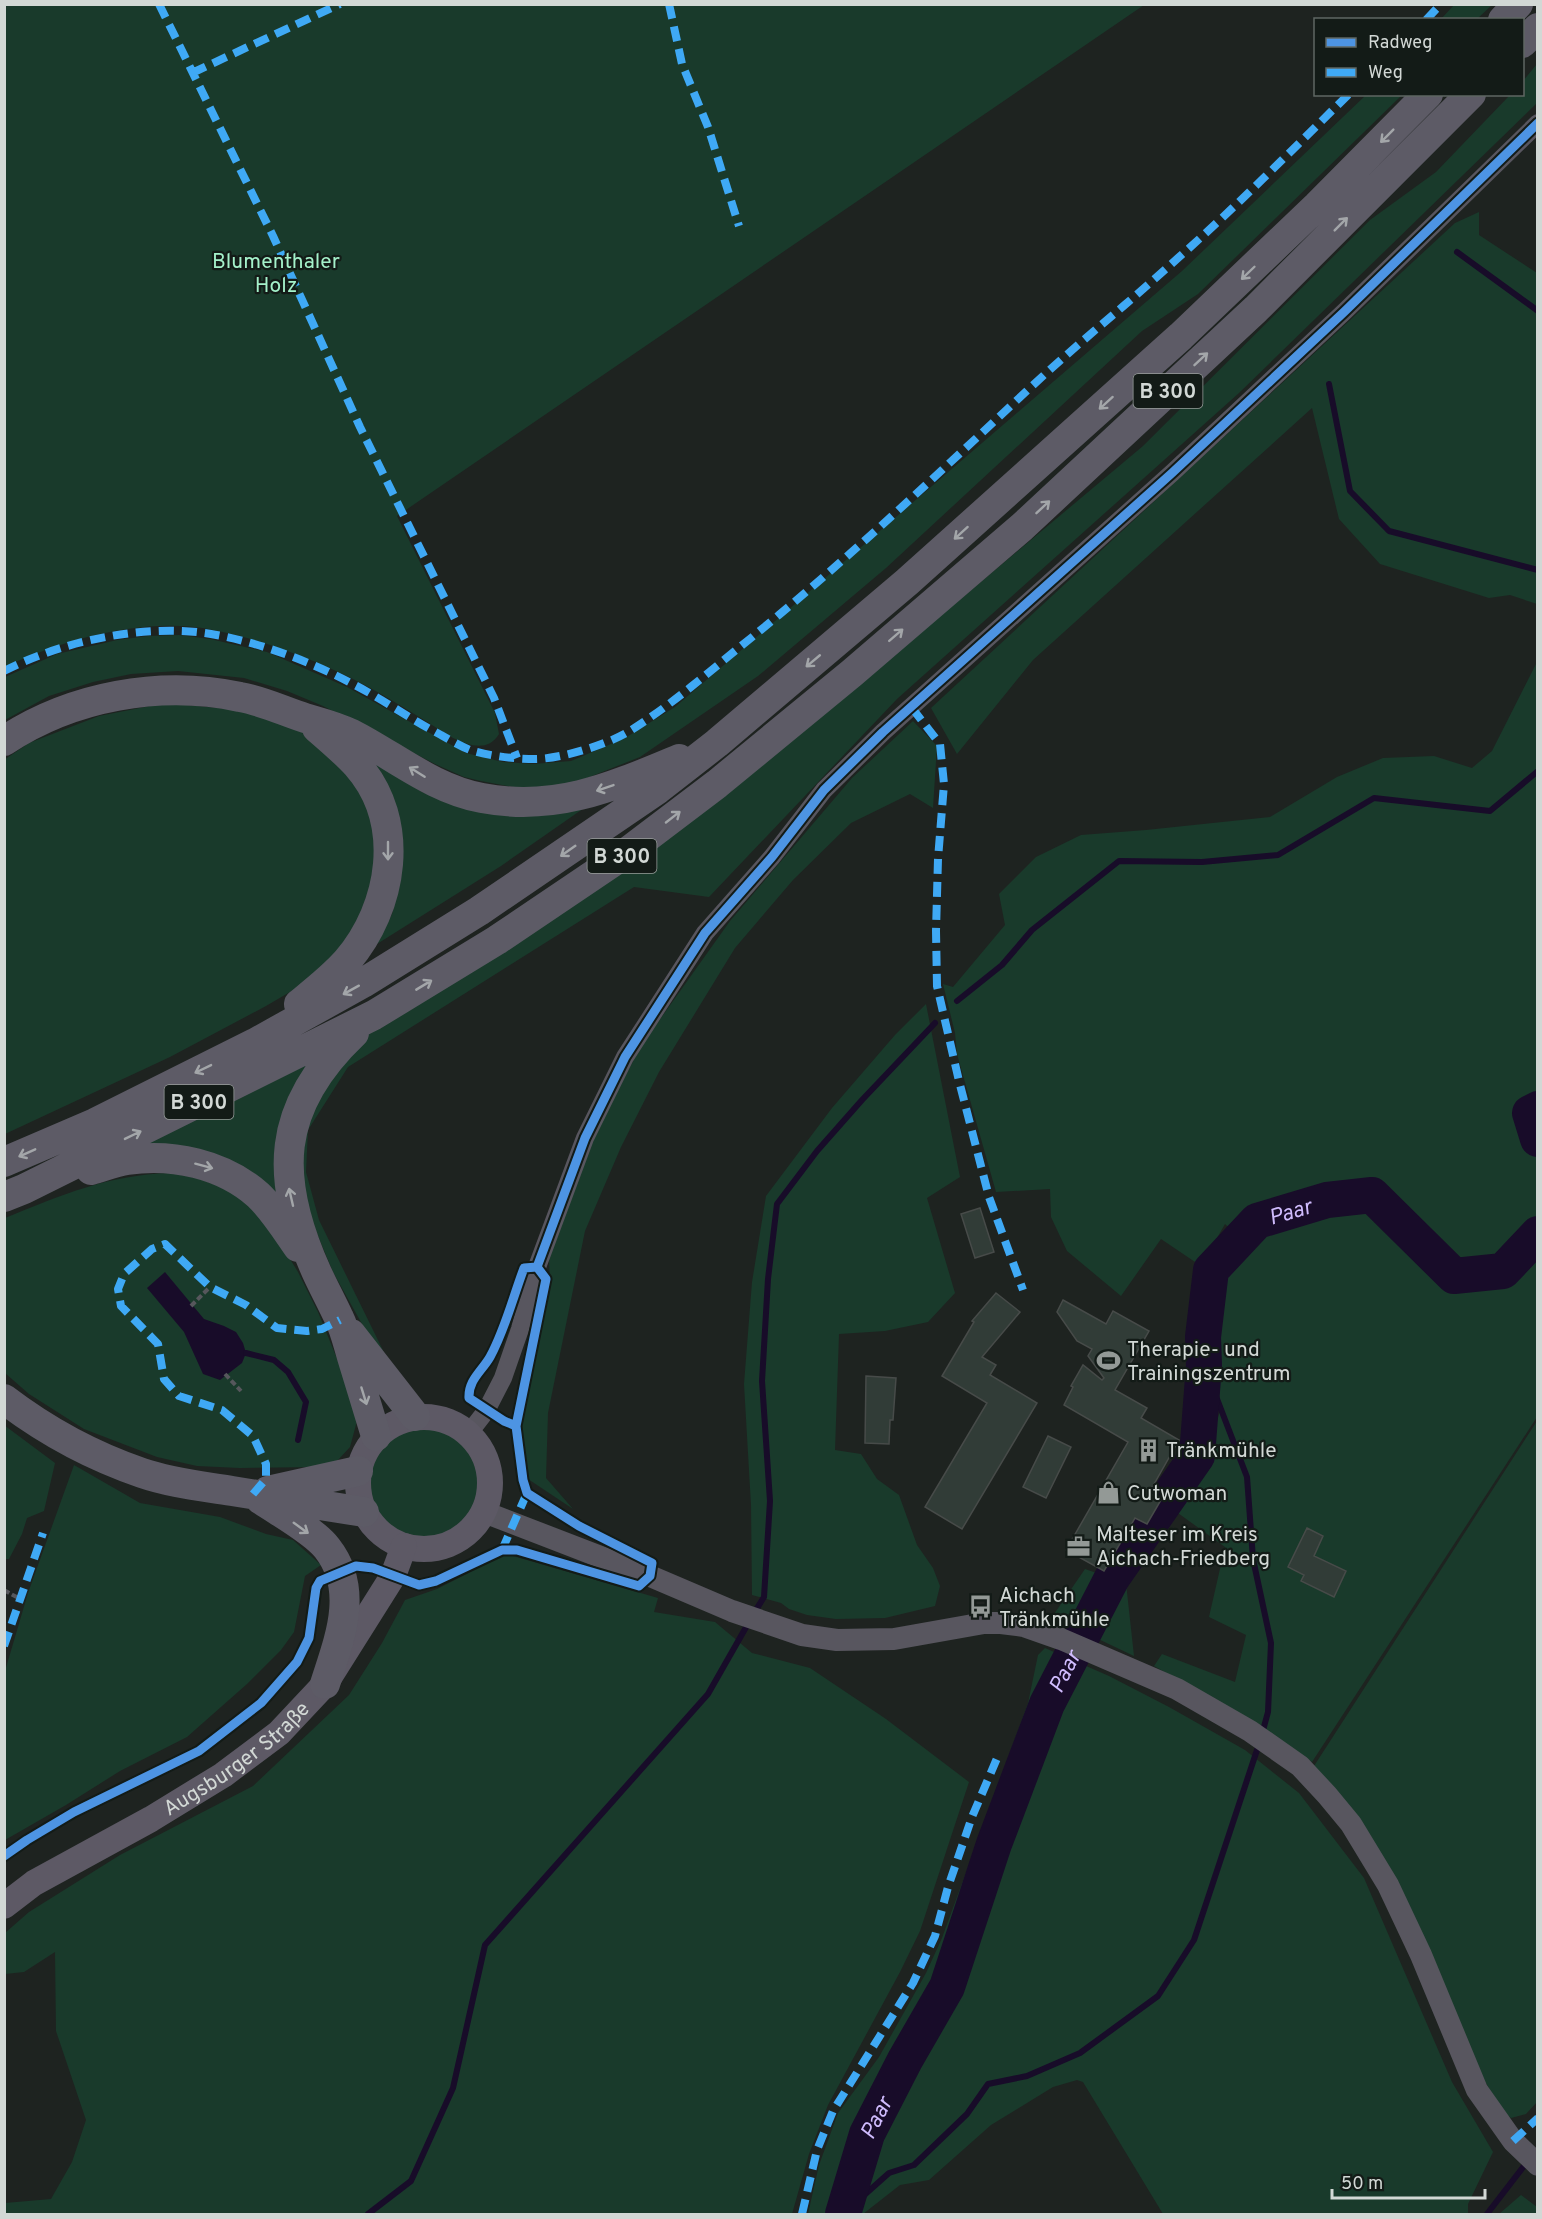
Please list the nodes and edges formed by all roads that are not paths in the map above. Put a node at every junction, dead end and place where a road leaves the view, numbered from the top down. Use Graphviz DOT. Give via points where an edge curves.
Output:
graph roads {
  1 [pos="1518,4"];
  2 [pos="1505,18"];
  3 [pos="1538,28"];
  4 [pos="1524,41"];
  5 [pos="1426,96"];
  6 [pos="1469,96"];
  7 [pos="1538,123"];
  8 [pos="306,718"];
  9 [pos="4,741"];
  10 [pos="717,743"];
  11 [pos="374,1015"];
  12 [pos="255,1043"];
  13 [pos="4,1162"];
  14 [pos="14,1193"];
  15 [pos="316,1272"];
  16 [pos="340,1320"];
  17 [pos="4,1399"];
  18 [pos="415,1416"];
  19 [pos="469,1433"];
  20 [pos="376,1436"];
  21 [pos="358,1471"];
  22 [pos="253,1494"];
  23 [pos="364,1512"];
  24 [pos="484,1512"];
  25 [pos="404,1546"];
  26 [pos="325,1684"];
  27 [pos="4,1906"];
  28 [pos="1538,2165"];
  1 -- 2 [label="highway"];
  3 -- 4 [label="highway"];
  5 -- 10 [label="highway, B 300, one-way" via="1181,336 907,582"];
  11 -- 6 [label="highway, B 300, one-way" via="498,940 626,853 852,673 1022,527 1256,309"];
  7 -- 19 [label="street" via="1181,465 824,790 705,933 624,1057 585,1138 537,1267 503,1378"];
  8 -- 9 [label="highway" via="239,696 178,690 137,693 75,706"];
  10 -- 8 [label="highway, one-way" via="591,793 559,801 520,802 480,798 428,780 333,724"];
  8 -- 12 [label="highway, one-way" via="358,766 381,805 389,844 386,885 373,923 345,963"];
  10 -- 12 [label="highway, B 300, one-way" via="658,789 479,911 363,983"];
  14 -- 11 [label="highway, B 300, one-way"];
  15 -- 11 [label="highway, one-way" via="288,1185 294,1122 332,1054"];
  12 -- 13 [label="highway, B 300, one-way" via="95,1123"];
  14 -- 15 [label="highway, one-way" via="125,1160 150,1158 201,1165 230,1176 260,1197"];
  15 -- 16 [label="highway"];
  16 -- 18 [label="highway"];
  16 -- 20 [label="highway, one-way"];
  17 -- 22 [label="highway" via="71,1443 143,1473"];
  18 -- 19 [label="main road" via="451,1422"];
  18 -- 20 [label="main road" via="393,1423"];
  19 -- 24 [label="main road" via="488,1464 489,1496"];
  20 -- 21 [label="main road" via="364,1451"];
  21 -- 22 [label="highway"];
  21 -- 23 [label="main road" via="357,1491"];
  22 -- 23 [label="highway"];
  22 -- 26 [label="highway, one-way" via="326,1547 340,1571 346,1600 343,1626"];
  23 -- 25 [label="main road" via="388,1539"];
  24 -- 25 [label="main road" via="470,1531 449,1544 424,1549"];
  24 -- 28 [label="street" via="802,1635 837,1640 894,1639 984,1623 1024,1626 1177,1689 1250,1731 1300,1766 1351,1824 1388,1885 1477,2090 1513,2141"];
  25 -- 26 [label="main road, Augsburger Straße" via="393,1576"];
  26 -- 27 [label="main road, Augsburger Straße" via="279,1733 223,1775 34,1883"];
}
